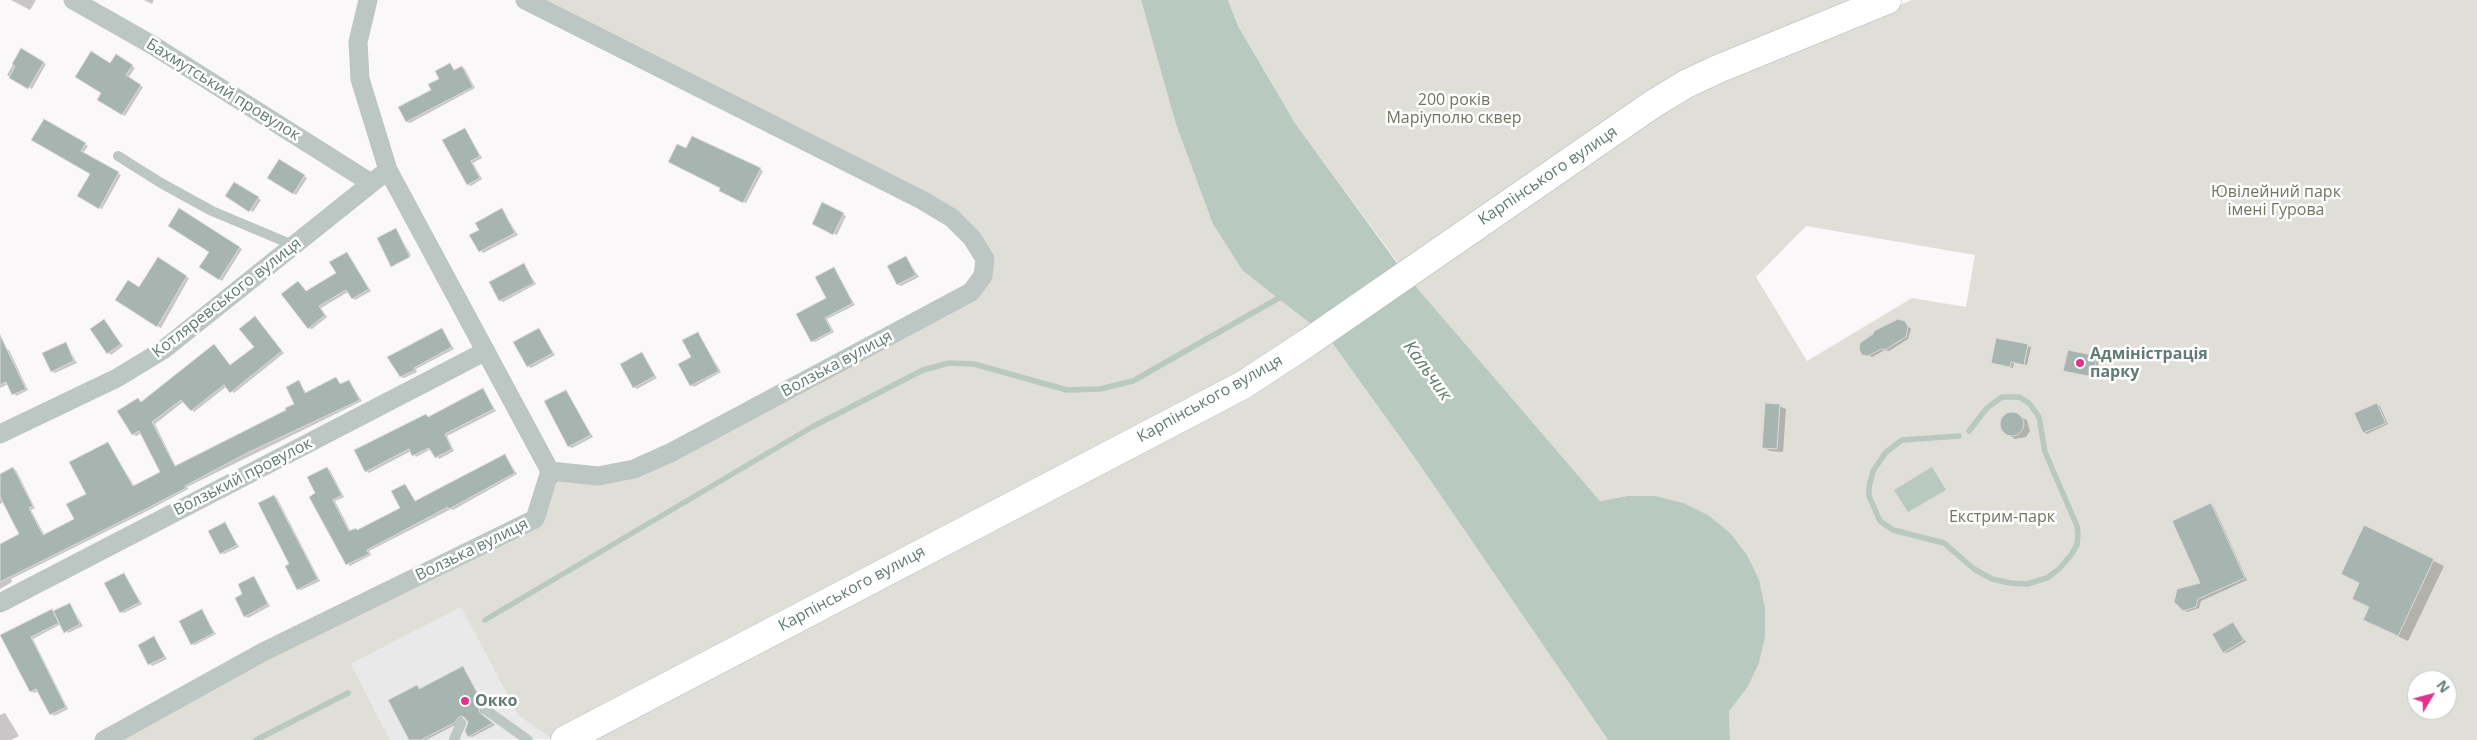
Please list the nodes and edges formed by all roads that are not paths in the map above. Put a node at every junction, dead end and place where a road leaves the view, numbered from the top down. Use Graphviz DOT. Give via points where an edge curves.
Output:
graph roads {
  1 [pos="73,0"];
  2 [pos="368,0"];
  3 [pos="525,0"];
  4 [pos="1887,0"];
  5 [pos="118,156"];
  6 [pos="388,170"];
  7 [pos="371,184"];
  8 [pos="293,245"];
  9 [pos="486,352"];
  10 [pos="0,434"];
  11 [pos="550,471"];
  12 [pos="0,603"];
  13 [pos="486,710"];
  14 [pos="461,723"];
  15 [pos="104,740"];
  16 [pos="454,740"];
  17 [pos="528,740"];
  18 [pos="566,740"];
  1 -- 7 [label="street, Бахмутський провулок" via="154,46"];
  2 -- 6 [label="street" via="358,42 360,79"];
  3 -- 11 [label="street, Волзька вулиця" via="922,200 952,218 972,238 985,259 983,276 971,292 672,452 634,469 598,476"];
  4 -- 18 [label="street, Карпінського вулиця" via="1686,84 1243,385"];
  5 -- 8 [label="lane" via="212,211"];
  6 -- 7 [label="street, Котляревського вулиця"];
  6 -- 9 [label="street"];
  7 -- 8 [label="street, Котляревського вулиця"];
  8 -- 10 [label="street, Котляревського вулиця" via="163,350 117,378"];
  9 -- 11 [label="street"];
  9 -- 12 [label="street, Волзький провулок"];
  11 -- 15 [label="street, Волзька вулиця" via="535,519 263,652"];
  13 -- 17 [label="lane"];
  14 -- 16 [label="lane"];
}
